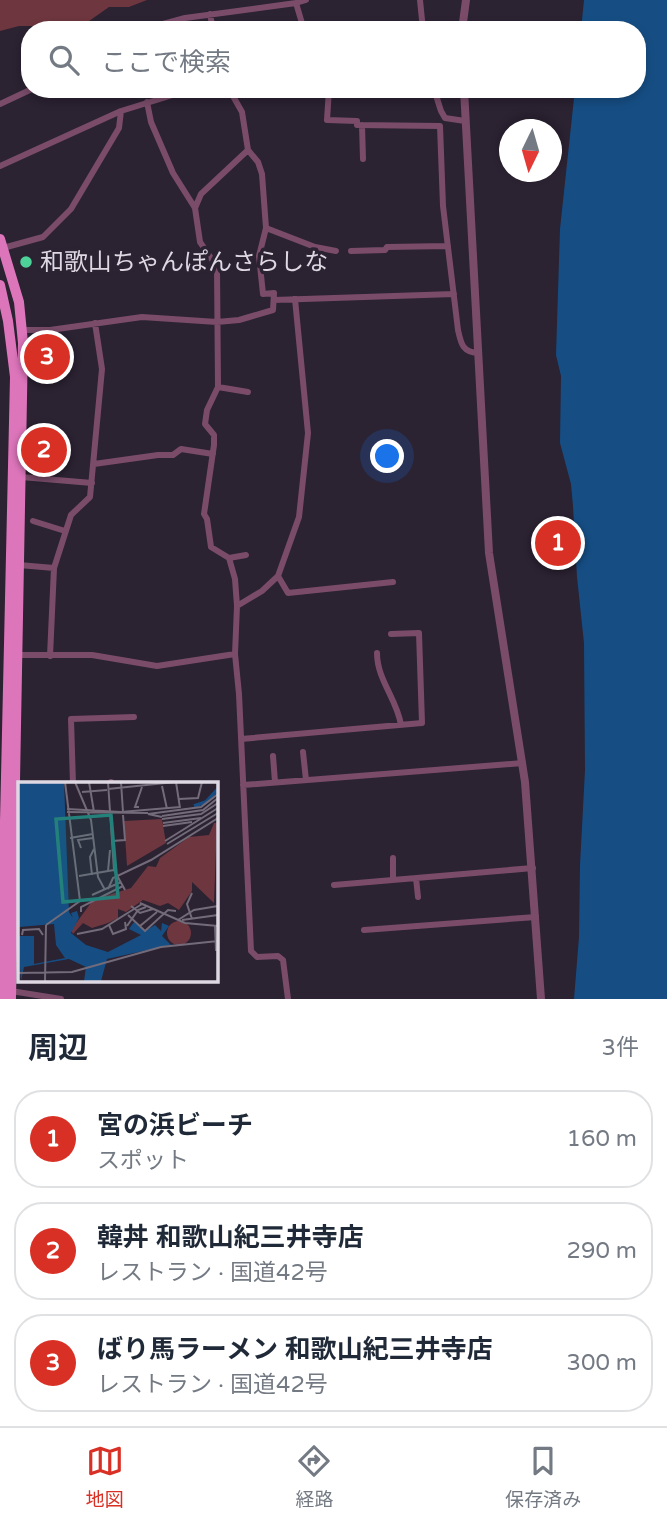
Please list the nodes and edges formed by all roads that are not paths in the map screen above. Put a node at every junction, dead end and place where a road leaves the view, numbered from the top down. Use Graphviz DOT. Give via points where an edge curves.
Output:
graph roads {
  1 [pos="306,0"];
  2 [pos="419,0"];
  3 [pos="466,0"];
  4 [pos="296,3"];
  5 [pos="210,14"];
  6 [pos="174,21"];
  7 [pos="211,21"];
  8 [pos="301,21"];
  9 [pos="422,21"];
  10 [pos="463,21"];
  11 [pos="21,94"];
  12 [pos="161,98"];
  13 [pos="234,98"];
  14 [pos="328,98"];
  15 [pos="437,98"];
  16 [pos="465,98"];
  17 [pos="147,102"];
  18 [pos="0,104"];
  19 [pos="121,111"];
  20 [pos="445,118"];
  21 [pos="466,121"];
  22 [pos="362,125"];
  23 [pos="440,126"];
  24 [pos="248,150"];
  25 [pos="363,159"];
  26 [pos="0,166"];
  27 [pos="195,208"];
  28 [pos="266,229"];
  29 [pos="1,246"];
  30 [pos="448,246"];
  31 [pos="336,251"];
  32 [pos="351,251"];
  33 [pos="0,285"];
  34 [pos="454,294"];
  35 [pos="295,299"];
  36 [pos="274,300"];
  37 [pos="217,322"];
  38 [pos="95,323"];
  39 [pos="23,330"];
  40 [pos="478,353"];
  41 [pos="218,387"];
  42 [pos="248,392"];
  43 [pos="213,454"];
  44 [pos="94,464"];
  45 [pos="21,477"];
  46 [pos="92,483"];
  47 [pos="33,521"];
  48 [pos="65,531"];
  49 [pos="246,555"];
  50 [pos="229,558"];
  51 [pos="19,565"];
  52 [pos="54,568"];
  53 [pos="278,576"];
  54 [pos="393,582"];
  55 [pos="237,606"];
  56 [pos="391,634"];
  57 [pos="377,653"];
  58 [pos="235,654"];
  59 [pos="13,655"];
  60 [pos="50,656"];
  61 [pos="8,676"];
  62 [pos="134,717"];
  63 [pos="401,725"];
  64 [pos="241,739"];
  65 [pos="303,752"];
  66 [pos="273,755"];
  67 [pos="523,763"];
  68 [pos="3,777"];
  69 [pos="306,780"];
  70 [pos="73,782"];
  71 [pos="275,782"];
  72 [pos="243,785"];
  73 [pos="17,830"];
  74 [pos="393,858"];
  75 [pos="533,868"];
  76 [pos="2,870"];
  77 [pos="416,878"];
  78 [pos="393,880"];
  79 [pos="334,885"];
  80 [pos="418,897"];
  81 [pos="536,917"];
  82 [pos="364,930"];
  83 [pos="5,994"];
  84 [pos="61,999"];
  85 [pos="288,999"];
  86 [pos="541,999"];
  1 -- 4 [label="street"];
  2 -- 9 [label="street"];
  3 -- 10 [label="street"];
  4 -- 5 [label="street"];
  4 -- 8 [label="street"];
  5 -- 6 [label="street"];
  5 -- 7 [label="street"];
  11 -- 18 [label="street"];
  12 -- 17 [label="street"];
  13 -- 24 [label="street" via="242,112"];
  14 -- 22 [label="street" via="327,120"];
  15 -- 20 [label="street"];
  16 -- 21 [label="street"];
  17 -- 19 [label="street"];
  17 -- 27 [label="street" via="173,173"];
  19 -- 26 [label="street"];
  19 -- 29 [label="street" via="119,128 71,209 43,237"];
  20 -- 21 [label="street"];
  20 -- 23 [label="street"];
  21 -- 40 [label="street"];
  22 -- 23 [label="street"];
  22 -- 25 [label="street"];
  23 -- 30 [label="street"];
  24 -- 27 [label="street" via="201,194"];
  24 -- 28 [label="street" via="262,174"];
  27 -- 37 [label="street" via="200,242 217,267"];
  28 -- 31 [label="street"];
  28 -- 36 [label="street" via="259,256 263,294 274,293"];
  29 -- 39 [label="highway"];
  30 -- 32 [label="street"];
  30 -- 34 [label="street"];
  33 -- 59 [label="highway" via="15,377"];
  34 -- 35 [label="street"];
  34 -- 40 [label="street" via="464,348"];
  35 -- 36 [label="street"];
  35 -- 53 [label="street" via="308,433 299,517"];
  36 -- 37 [label="street" via="273,310"];
  37 -- 38 [label="street" via="142,317"];
  37 -- 41 [label="street"];
  38 -- 39 [label="street"];
  38 -- 44 [label="street" via="102,369"];
  39 -- 45 [label="highway"];
  40 -- 67 [label="street" via="489,554"];
  41 -- 42 [label="street"];
  41 -- 43 [label="street" via="205,424 214,435"];
  43 -- 44 [label="street" via="181,449 173,455"];
  43 -- 50 [label="street" via="204,514 211,547"];
  44 -- 46 [label="street"];
  45 -- 46 [label="street"];
  45 -- 51 [label="highway"];
  46 -- 48 [label="street" via="90,497 71,515"];
  47 -- 48 [label="street"];
  48 -- 52 [label="street"];
  49 -- 50 [label="street"];
  50 -- 55 [label="street"];
  51 -- 52 [label="street"];
  51 -- 59 [label="highway"];
  52 -- 60 [label="street"];
  53 -- 54 [label="street" via="288,593"];
  53 -- 55 [label="street"];
  55 -- 58 [label="street"];
  56 -- 63 [label="street" via="419,633 422,723"];
  57 -- 63 [label="street" via="381,677"];
  58 -- 60 [label="street" via="157,666 92,655"];
  58 -- 64 [label="street"];
  59 -- 60 [label="street"];
  59 -- 61 [label="highway"];
  61 -- 68 [label="highway"];
  61 -- 73 [label="highway"];
  62 -- 70 [label="street" via="71,719"];
  63 -- 64 [label="street"];
  64 -- 72 [label="street"];
  65 -- 69 [label="street"];
  66 -- 71 [label="street"];
  67 -- 69 [label="street"];
  67 -- 75 [label="street"];
  68 -- 76 [label="highway"];
  69 -- 71 [label="street"];
  71 -- 72 [label="street"];
  72 -- 85 [label="street" via="251,951 257,957 283,960"];
  73 -- 83 [label="highway"];
  74 -- 78 [label="street"];
  75 -- 77 [label="street"];
  75 -- 81 [label="street"];
  76 -- 83 [label="highway"];
  77 -- 78 [label="street"];
  77 -- 80 [label="street"];
  78 -- 79 [label="street"];
  81 -- 82 [label="street"];
  81 -- 86 [label="street"];
  83 -- 84 [label="street"];
}
